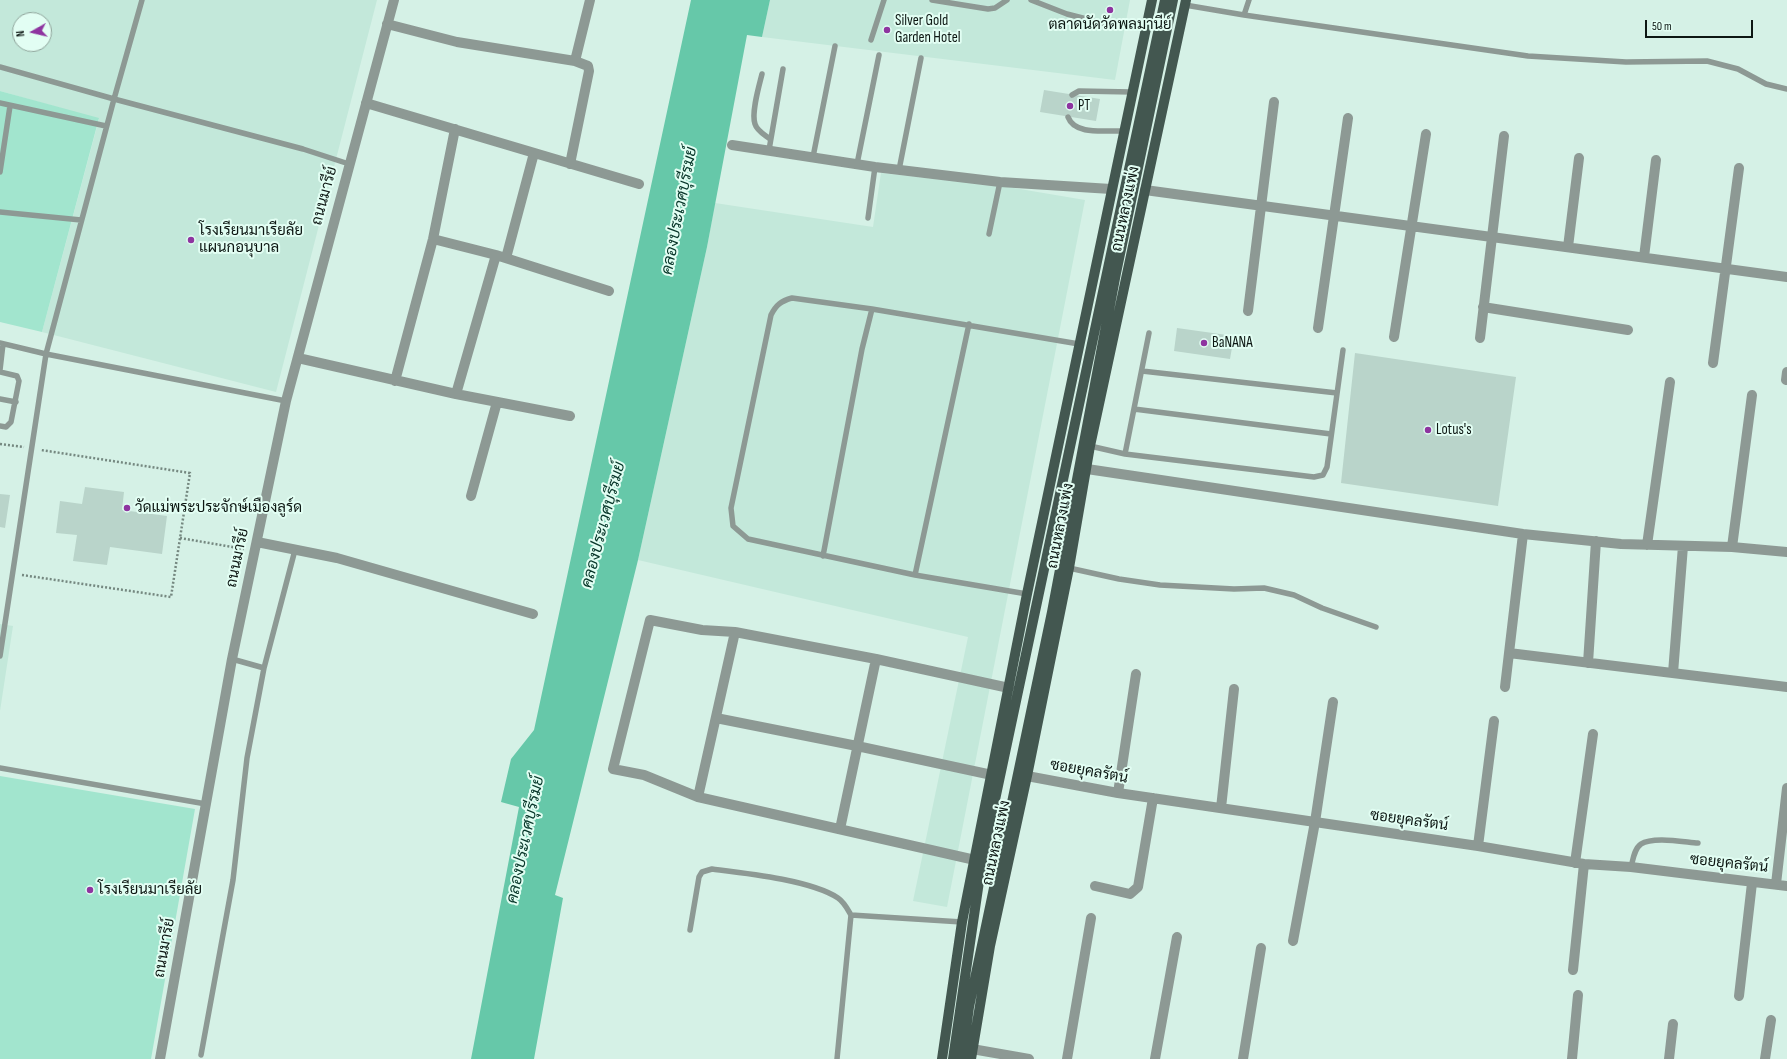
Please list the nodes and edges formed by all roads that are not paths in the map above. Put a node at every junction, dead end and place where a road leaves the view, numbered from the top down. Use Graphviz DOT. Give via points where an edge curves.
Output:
graph roads {
  1 [pos="142,0"];
  2 [pos="394,0"];
  3 [pos="590,0"];
  4 [pos="884,0"];
  5 [pos="932,0"];
  6 [pos="1007,0"];
  7 [pos="1032,0"];
  8 [pos="1152,0"];
  9 [pos="1165,0"];
  10 [pos="1173,0"];
  11 [pos="1249,0"];
  12 [pos="1185,2"];
  13 [pos="1244,15"];
  14 [pos="1147,22"];
  15 [pos="387,24"];
  16 [pos="871,40"];
  17 [pos="835,46"];
  18 [pos="879,55"];
  19 [pos="921,58"];
  20 [pos="575,61"];
  21 [pos="0,67"];
  22 [pos="783,69"];
  23 [pos="762,74"];
  24 [pos="1787,89"];
  25 [pos="1132,92"];
  26 [pos="1072,95"];
  27 [pos="114,99"];
  28 [pos="1274,102"];
  29 [pos="0,103"];
  30 [pos="366,103"];
  31 [pos="10,106"];
  32 [pos="1068,117"];
  33 [pos="1348,118"];
  34 [pos="106,126"];
  35 [pos="455,129"];
  36 [pos="1123,131"];
  37 [pos="1426,134"];
  38 [pos="1504,136"];
  39 [pos="770,139"];
  40 [pos="732,146"];
  41 [pos="769,150"];
  42 [pos="534,153"];
  43 [pos="813,157"];
  44 [pos="1579,158"];
  45 [pos="1656,160"];
  46 [pos="349,164"];
  47 [pos="570,164"];
  48 [pos="857,164"];
  49 [pos="875,166"];
  50 [pos="1739,168"];
  51 [pos="900,170"];
  52 [pos="0,172"];
  53 [pos="1000,182"];
  54 [pos="639,184"];
  55 [pos="1111,189"];
  56 [pos="1146,190"];
  57 [pos="1261,206"];
  58 [pos="0,212"];
  59 [pos="1334,216"];
  60 [pos="868,218"];
  61 [pos="81,220"];
  62 [pos="1410,226"];
  63 [pos="989,234"];
  64 [pos="1492,237"];
  65 [pos="433,239"];
  66 [pos="1568,247"];
  67 [pos="496,255"];
  68 [pos="506,258"];
  69 [pos="1644,258"];
  70 [pos="1726,268"];
  71 [pos="1787,277"];
  72 [pos="609,291"];
  73 [pos="1483,307"];
  74 [pos="872,308"];
  75 [pos="1248,310"];
  76 [pos="969,324"];
  77 [pos="1318,328"];
  78 [pos="1628,330"];
  79 [pos="1149,333"];
  80 [pos="1394,336"];
  81 [pos="1480,338"];
  82 [pos="2,343"];
  83 [pos="1079,344"];
  84 [pos="1343,350"];
  85 [pos="46,354"];
  86 [pos="298,358"];
  87 [pos="1713,363"];
  88 [pos="0,371"];
  89 [pos="1142,371"];
  90 [pos="395,380"];
  91 [pos="1670,382"];
  92 [pos="1337,393"];
  93 [pos="456,394"];
  94 [pos="1752,395"];
  95 [pos="0,399"];
  96 [pos="286,401"];
  97 [pos="16,402"];
  98 [pos="497,402"];
  99 [pos="1134,409"];
  100 [pos="570,416"];
  101 [pos="0,426"];
  102 [pos="1331,434"];
  103 [pos="1090,446"];
  104 [pos="1125,454"];
  105 [pos="1088,469"];
  106 [pos="471,496"];
  107 [pos="1523,534"];
  108 [pos="1596,541"];
  109 [pos="1647,545"];
  110 [pos="1682,546"];
  111 [pos="256,547"];
  112 [pos="1732,547"];
  113 [pos="295,550"];
  114 [pos="1787,552"];
  115 [pos="823,556"];
  116 [pos="1069,568"];
  117 [pos="915,575"];
  118 [pos="1027,594"];
  119 [pos="533,614"];
  120 [pos="1376,627"];
  121 [pos="735,632"];
  122 [pos="1509,653"];
  123 [pos="0,656"];
  124 [pos="232,659"];
  125 [pos="876,659"];
  126 [pos="1588,663"];
  127 [pos="264,668"];
  128 [pos="1672,673"];
  129 [pos="1136,674"];
  130 [pos="1505,687"];
  131 [pos="1787,687"];
  132 [pos="1009,688"];
  133 [pos="1234,689"];
  134 [pos="1333,702"];
  135 [pos="716,718"];
  136 [pos="1494,721"];
  137 [pos="1593,734"];
  138 [pos="857,746"];
  139 [pos="0,768"];
  140 [pos="992,775"];
  141 [pos="1027,776"];
  142 [pos="1787,788"];
  143 [pos="1118,793"];
  144 [pos="698,797"];
  145 [pos="1153,798"];
  146 [pos="206,804"];
  147 [pos="1220,808"];
  148 [pos="1316,822"];
  149 [pos="840,829"];
  150 [pos="1698,843"];
  151 [pos="1478,846"];
  152 [pos="975,860"];
  153 [pos="1579,863"];
  154 [pos="1631,867"];
  155 [pos="1752,883"];
  156 [pos="1776,884"];
  157 [pos="1095,886"];
  158 [pos="1787,886"];
  159 [pos="851,915"];
  160 [pos="1091,918"];
  161 [pos="962,922"];
  162 [pos="690,930"];
  163 [pos="1177,937"];
  164 [pos="1293,941"];
  165 [pos="1262,948"];
  166 [pos="1573,970"];
  167 [pos="1578,995"];
  168 [pos="1739,996"];
  169 [pos="1771,1020"];
  170 [pos="1673,1024"];
  171 [pos="202,1055"];
  172 [pos="972,1055"];
  173 [pos="941,1057"];
  174 [pos="160,1059"];
  175 [pos="836,1059"];
  176 [pos="953,1059"];
  177 [pos="962,1059"];
  178 [pos="1029,1059"];
  179 [pos="1067,1059"];
  180 [pos="1155,1059"];
  181 [pos="1243,1059"];
  182 [pos="1572,1059"];
  183 [pos="1669,1059"];
  184 [pos="1765,1059"];
  1 -- 27 [label="lane"];
  2 -- 15 [label="street, ถนนมารีย์"];
  3 -- 20 [label="street"];
  4 -- 16 [label="lane"];
  5 -- 6 [label="lane" via="988,9 995,8"];
  7 -- 14 [label="lane" via="1067,14 1102,23"];
  8 -- 14 [label="main road, ถนนหลวงแพ่ง"];
  9 -- 176 [label="main road" via="982,861"];
  10 -- 177 [label="main road" via="1116,273 1070,521 969,1007"];
  11 -- 13 [label="lane"];
  12 -- 13 [label="lane"];
  12 -- 56 [label="main road, ถนนหลวงแพ่ง"];
  13 -- 24 [label="lane" via="1528,56 1626,62 1707,60 1738,69 1766,84"];
  14 -- 25 [label="main road, ถนนหลวงแพ่ง"];
  15 -- 20 [label="street" via="457,42"];
  15 -- 30 [label="street, ถนนมารีย์"];
  17 -- 43 [label="lane"];
  18 -- 48 [label="lane"];
  19 -- 51 [label="lane"];
  20 -- 47 [label="street" via="588,66 589,71"];
  21 -- 27 [label="lane"];
  22 -- 39 [label="lane"];
  23 -- 39 [label="lane" via="754,116 759,130"];
  25 -- 26 [label="lane" via="1079,91"];
  25 -- 36 [label="main road, ถนนหลวงแพ่ง"];
  27 -- 34 [label="lane"];
  27 -- 46 [label="lane" via="303,149"];
  28 -- 57 [label="street"];
  29 -- 31 [label="lane"];
  30 -- 35 [label="street"];
  30 -- 46 [label="street, ถนนมารีย์"];
  31 -- 34 [label="lane"];
  31 -- 52 [label="lane"];
  32 -- 36 [label="lane" via="1070,123 1079,129"];
  33 -- 59 [label="street"];
  34 -- 61 [label="lane"];
  35 -- 42 [label="street"];
  35 -- 65 [label="street"];
  36 -- 55 [label="main road, ถนนหลวงแพ่ง"];
  37 -- 62 [label="street"];
  38 -- 64 [label="street"];
  39 -- 41 [label="lane"];
  40 -- 41 [label="street"];
  41 -- 43 [label="street"];
  42 -- 47 [label="street"];
  42 -- 68 [label="street"];
  43 -- 48 [label="street"];
  44 -- 66 [label="street"];
  45 -- 69 [label="street"];
  46 -- 86 [label="street, ถนนมารีย์"];
  47 -- 54 [label="street"];
  48 -- 49 [label="street"];
  49 -- 51 [label="street"];
  49 -- 60 [label="lane"];
  50 -- 70 [label="street"];
  51 -- 53 [label="street"];
  53 -- 55 [label="street"];
  53 -- 63 [label="lane"];
  55 -- 83 [label="main road, ถนนหลวงแพ่ง"];
  56 -- 57 [label="street"];
  56 -- 103 [label="main road, ถนนหลวงแพ่ง"];
  57 -- 59 [label="street"];
  57 -- 75 [label="street"];
  58 -- 61 [label="lane"];
  59 -- 62 [label="street"];
  59 -- 77 [label="street"];
  61 -- 85 [label="lane"];
  62 -- 64 [label="street"];
  62 -- 80 [label="street"];
  64 -- 66 [label="street"];
  64 -- 73 [label="street"];
  65 -- 67 [label="street"];
  65 -- 90 [label="street"];
  66 -- 69 [label="street"];
  67 -- 68 [label="street"];
  67 -- 93 [label="street"];
  68 -- 72 [label="street"];
  69 -- 70 [label="street"];
  70 -- 71 [label="street"];
  70 -- 87 [label="street"];
  73 -- 78 [label="street"];
  73 -- 81 [label="street"];
  74 -- 76 [label="lane"];
  74 -- 115 [label="lane" via="862,348"];
  74 -- 115 [label="lane" via="792,298 775,306 731,508 733,526 748,539"];
  76 -- 83 [label="lane"];
  76 -- 117 [label="lane"];
  79 -- 89 [label="lane"];
  82 -- 85 [label="lane"];
  82 -- 88 [label="lane"];
  83 -- 118 [label="main road, ถนนหลวงแพ่ง"];
  84 -- 92 [label="lane"];
  85 -- 96 [label="lane"];
  85 -- 123 [label="lane"];
  86 -- 90 [label="street"];
  86 -- 96 [label="street, ถนนมารีย์"];
  88 -- 97 [label="lane" via="18,378"];
  89 -- 92 [label="lane"];
  89 -- 99 [label="lane"];
  90 -- 93 [label="street"];
  91 -- 109 [label="street"];
  92 -- 102 [label="lane"];
  93 -- 98 [label="street"];
  94 -- 112 [label="street"];
  95 -- 97 [label="lane"];
  96 -- 111 [label="street, ถนนมารีย์"];
  97 -- 101 [label="lane" via="9,426"];
  98 -- 100 [label="street"];
  98 -- 106 [label="street"];
  99 -- 102 [label="lane"];
  99 -- 104 [label="lane"];
  102 -- 104 [label="lane" via="1327,467 1323,475 1314,476"];
  103 -- 104 [label="lane"];
  103 -- 105 [label="main road, ถนนหลวงแพ่ง"];
  105 -- 107 [label="street"];
  105 -- 116 [label="main road, ถนนหลวงแพ่ง"];
  107 -- 108 [label="street"];
  107 -- 122 [label="street"];
  108 -- 109 [label="street"];
  108 -- 126 [label="street"];
  109 -- 110 [label="street"];
  110 -- 112 [label="street"];
  110 -- 128 [label="street"];
  111 -- 113 [label="street"];
  111 -- 124 [label="street, ถนนมารีย์"];
  112 -- 114 [label="street"];
  113 -- 119 [label="street" via="337,558"];
  113 -- 127 [label="lane"];
  115 -- 117 [label="lane"];
  116 -- 120 [label="lane" via="1160,585 1264,588 1294,595"];
  116 -- 141 [label="main road, ถนนหลวงแพ่ง"];
  117 -- 118 [label="lane"];
  118 -- 132 [label="main road, ถนนหลวงแพ่ง"];
  121 -- 125 [label="street"];
  121 -- 135 [label="street"];
  121 -- 144 [label="street" via="702,630 650,620 613,769 644,775"];
  122 -- 126 [label="street"];
  122 -- 130 [label="street"];
  124 -- 127 [label="lane"];
  124 -- 146 [label="street, ถนนมารีย์"];
  125 -- 132 [label="street"];
  125 -- 138 [label="street"];
  126 -- 128 [label="street"];
  127 -- 171 [label="lane" via="247,758 233,880"];
  128 -- 131 [label="street"];
  129 -- 143 [label="street"];
  132 -- 140 [label="main road, ถนนหลวงแพ่ง"];
  133 -- 147 [label="street"];
  134 -- 148 [label="street"];
  135 -- 138 [label="street"];
  135 -- 144 [label="street"];
  136 -- 151 [label="street"];
  137 -- 153 [label="street"];
  138 -- 140 [label="street"];
  138 -- 149 [label="street"];
  139 -- 146 [label="lane"];
  140 -- 152 [label="main road, ถนนหลวงแพ่ง"];
  141 -- 143 [label="street, ซอยยุคลรัตน์"];
  141 -- 172 [label="main road, ถนนหลวงแพ่ง" via="990,946"];
  142 -- 156 [label="street"];
  143 -- 145 [label="street, ซอยยุคลรัตน์"];
  144 -- 149 [label="street"];
  145 -- 147 [label="street, ซอยยุคลรัตน์"];
  145 -- 157 [label="street" via="1138,887 1130,894"];
  146 -- 174 [label="street, ถนนมารีย์"];
  147 -- 148 [label="street, ซอยยุคลรัตน์"];
  148 -- 151 [label="street, ซอยยุคลรัตน์"];
  148 -- 164 [label="street"];
  149 -- 152 [label="street"];
  150 -- 154 [label="lane" via="1650,841 1640,845"];
  151 -- 153 [label="street, ซอยยุคลรัตน์"];
  152 -- 161 [label="main road, ถนนหลวงแพ่ง"];
  153 -- 154 [label="street, ซอยยุคลรัตน์"];
  153 -- 166 [label="street"];
  154 -- 155 [label="street, ซอยยุคลรัตน์"];
  155 -- 156 [label="street, ซอยยุคลรัตน์"];
  155 -- 168 [label="street"];
  156 -- 158 [label="street, ซอยยุคลรัตน์"];
  159 -- 161 [label="lane"];
  159 -- 162 [label="lane" via="844,903 812,886 712,869 702,872 699,877"];
  159 -- 175 [label="lane"];
  160 -- 179 [label="street"];
  161 -- 173 [label="main road, ถนนหลวงแพ่ง"];
  163 -- 180 [label="street"];
  165 -- 181 [label="street"];
  167 -- 182 [label="street"];
  169 -- 184 [label="street"];
  170 -- 183 [label="street"];
  172 -- 178 [label="street"];
}
